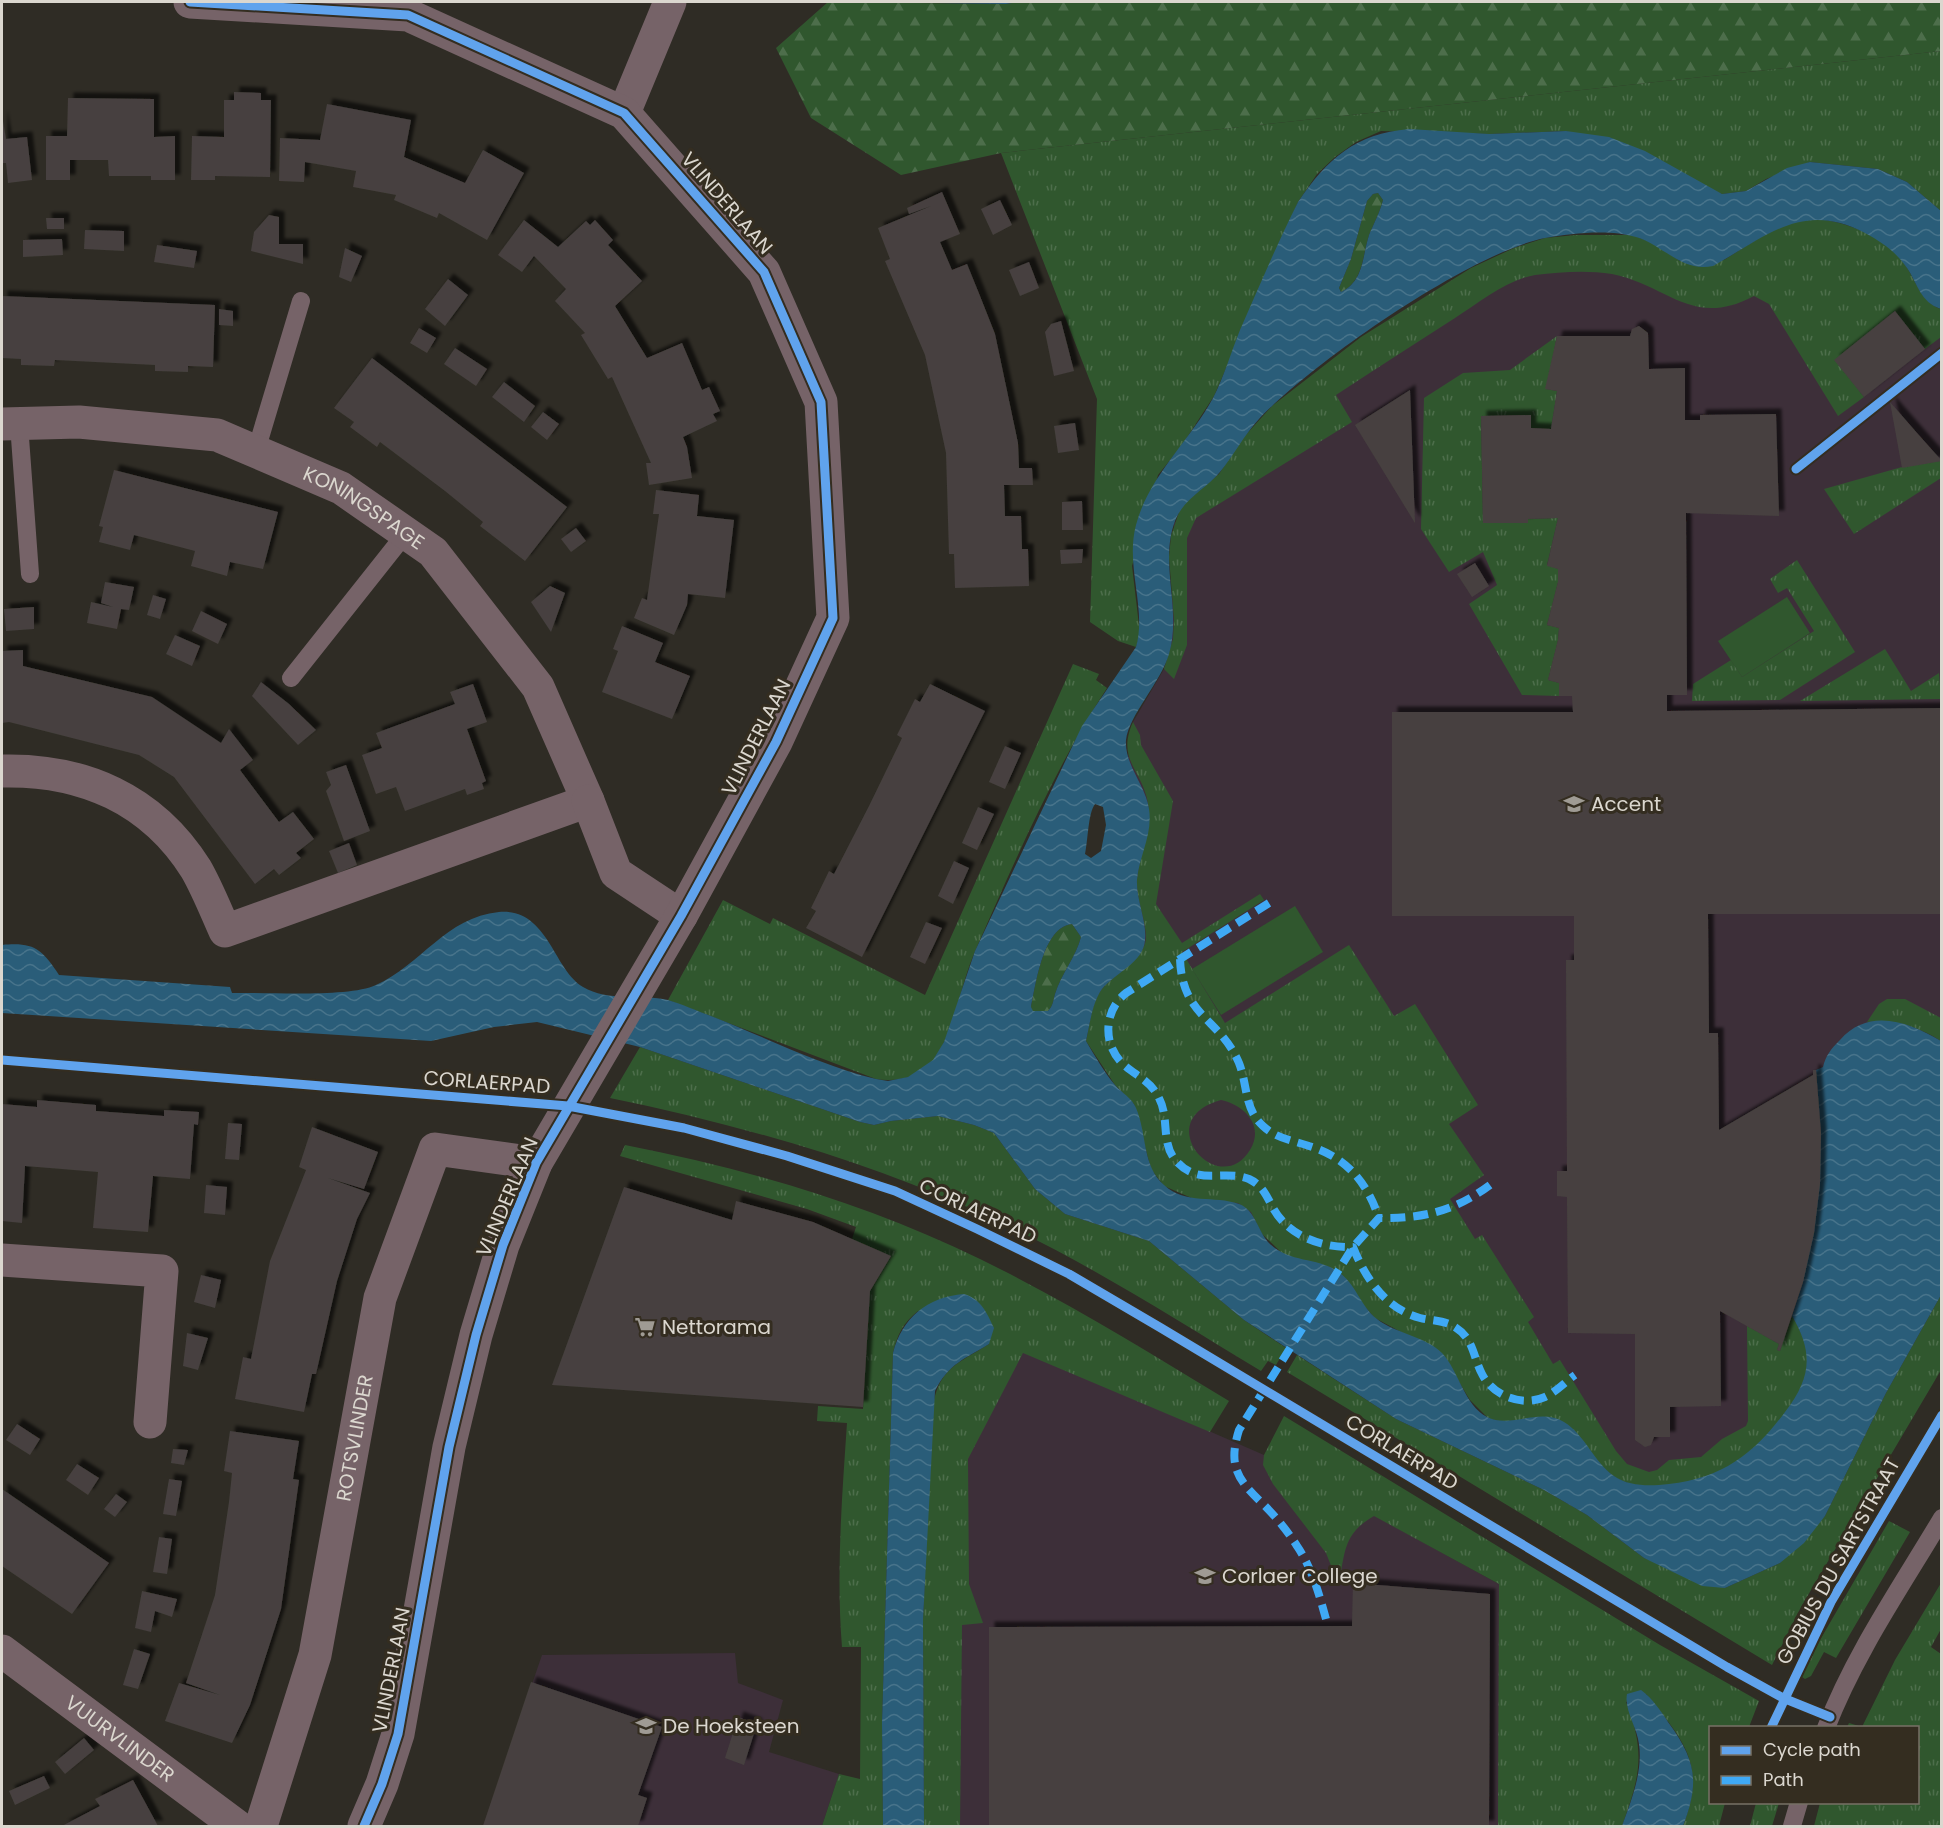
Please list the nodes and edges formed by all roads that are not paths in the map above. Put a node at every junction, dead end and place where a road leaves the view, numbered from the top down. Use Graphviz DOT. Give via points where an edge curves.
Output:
graph roads {
  1 [pos="190,2"];
  2 [pos="670,2"];
  3 [pos="624,113"];
  4 [pos="301,301"];
  5 [pos="10,424"];
  6 [pos="256,451"];
  7 [pos="406,533"];
  8 [pos="30,574"];
  9 [pos="291,678"];
  10 [pos="2,771"];
  11 [pos="588,801"];
  12 [pos="681,916"];
  13 [pos="536,1163"];
  14 [pos="2,1260"];
  15 [pos="150,1422"];
  16 [pos="1941,1518"];
  17 [pos="2,1651"];
  18 [pos="1827,1726"];
  19 [pos="1799,1804"];
  20 [pos="237,1827"];
  21 [pos="261,1827"];
  22 [pos="364,1827"];
  23 [pos="1792,1827"];
  1 -- 3 [label="street, VLINDERLAAN" via="408,15"];
  2 -- 3 [label="street"];
  3 -- 12 [label="street, VLINDERLAAN" via="764,272 821,402 833,618 776,742"];
  4 -- 6 [label="lane"];
  5 -- 6 [label="street, KONINGSPAGE" via="79,422 218,435"];
  5 -- 8 [label="lane"];
  6 -- 7 [label="street, KONINGSPAGE" via="341,488"];
  7 -- 9 [label="lane"];
  7 -- 11 [label="street, KONINGSPAGE" via="433,552 538,687"];
  10 -- 11 [label="street" via="30,770 90,783 136,805 162,825 196,870 225,931"];
  11 -- 12 [label="street, KONINGSPAGE" via="616,873"];
  12 -- 13 [label="street, VLINDERLAAN"];
  13 -- 21 [label="street, ROTSVLINDER" via="435,1149 380,1298 315,1655"];
  13 -- 22 [label="street, VLINDERLAAN" via="503,1245 476,1335 449,1447 398,1734"];
  14 -- 15 [label="street" via="162,1271"];
  16 -- 18 [label="lane" via="1859,1656"];
  17 -- 20 [label="street, VUURVLINDER"];
  19 -- 23 [label="lane"];
}
